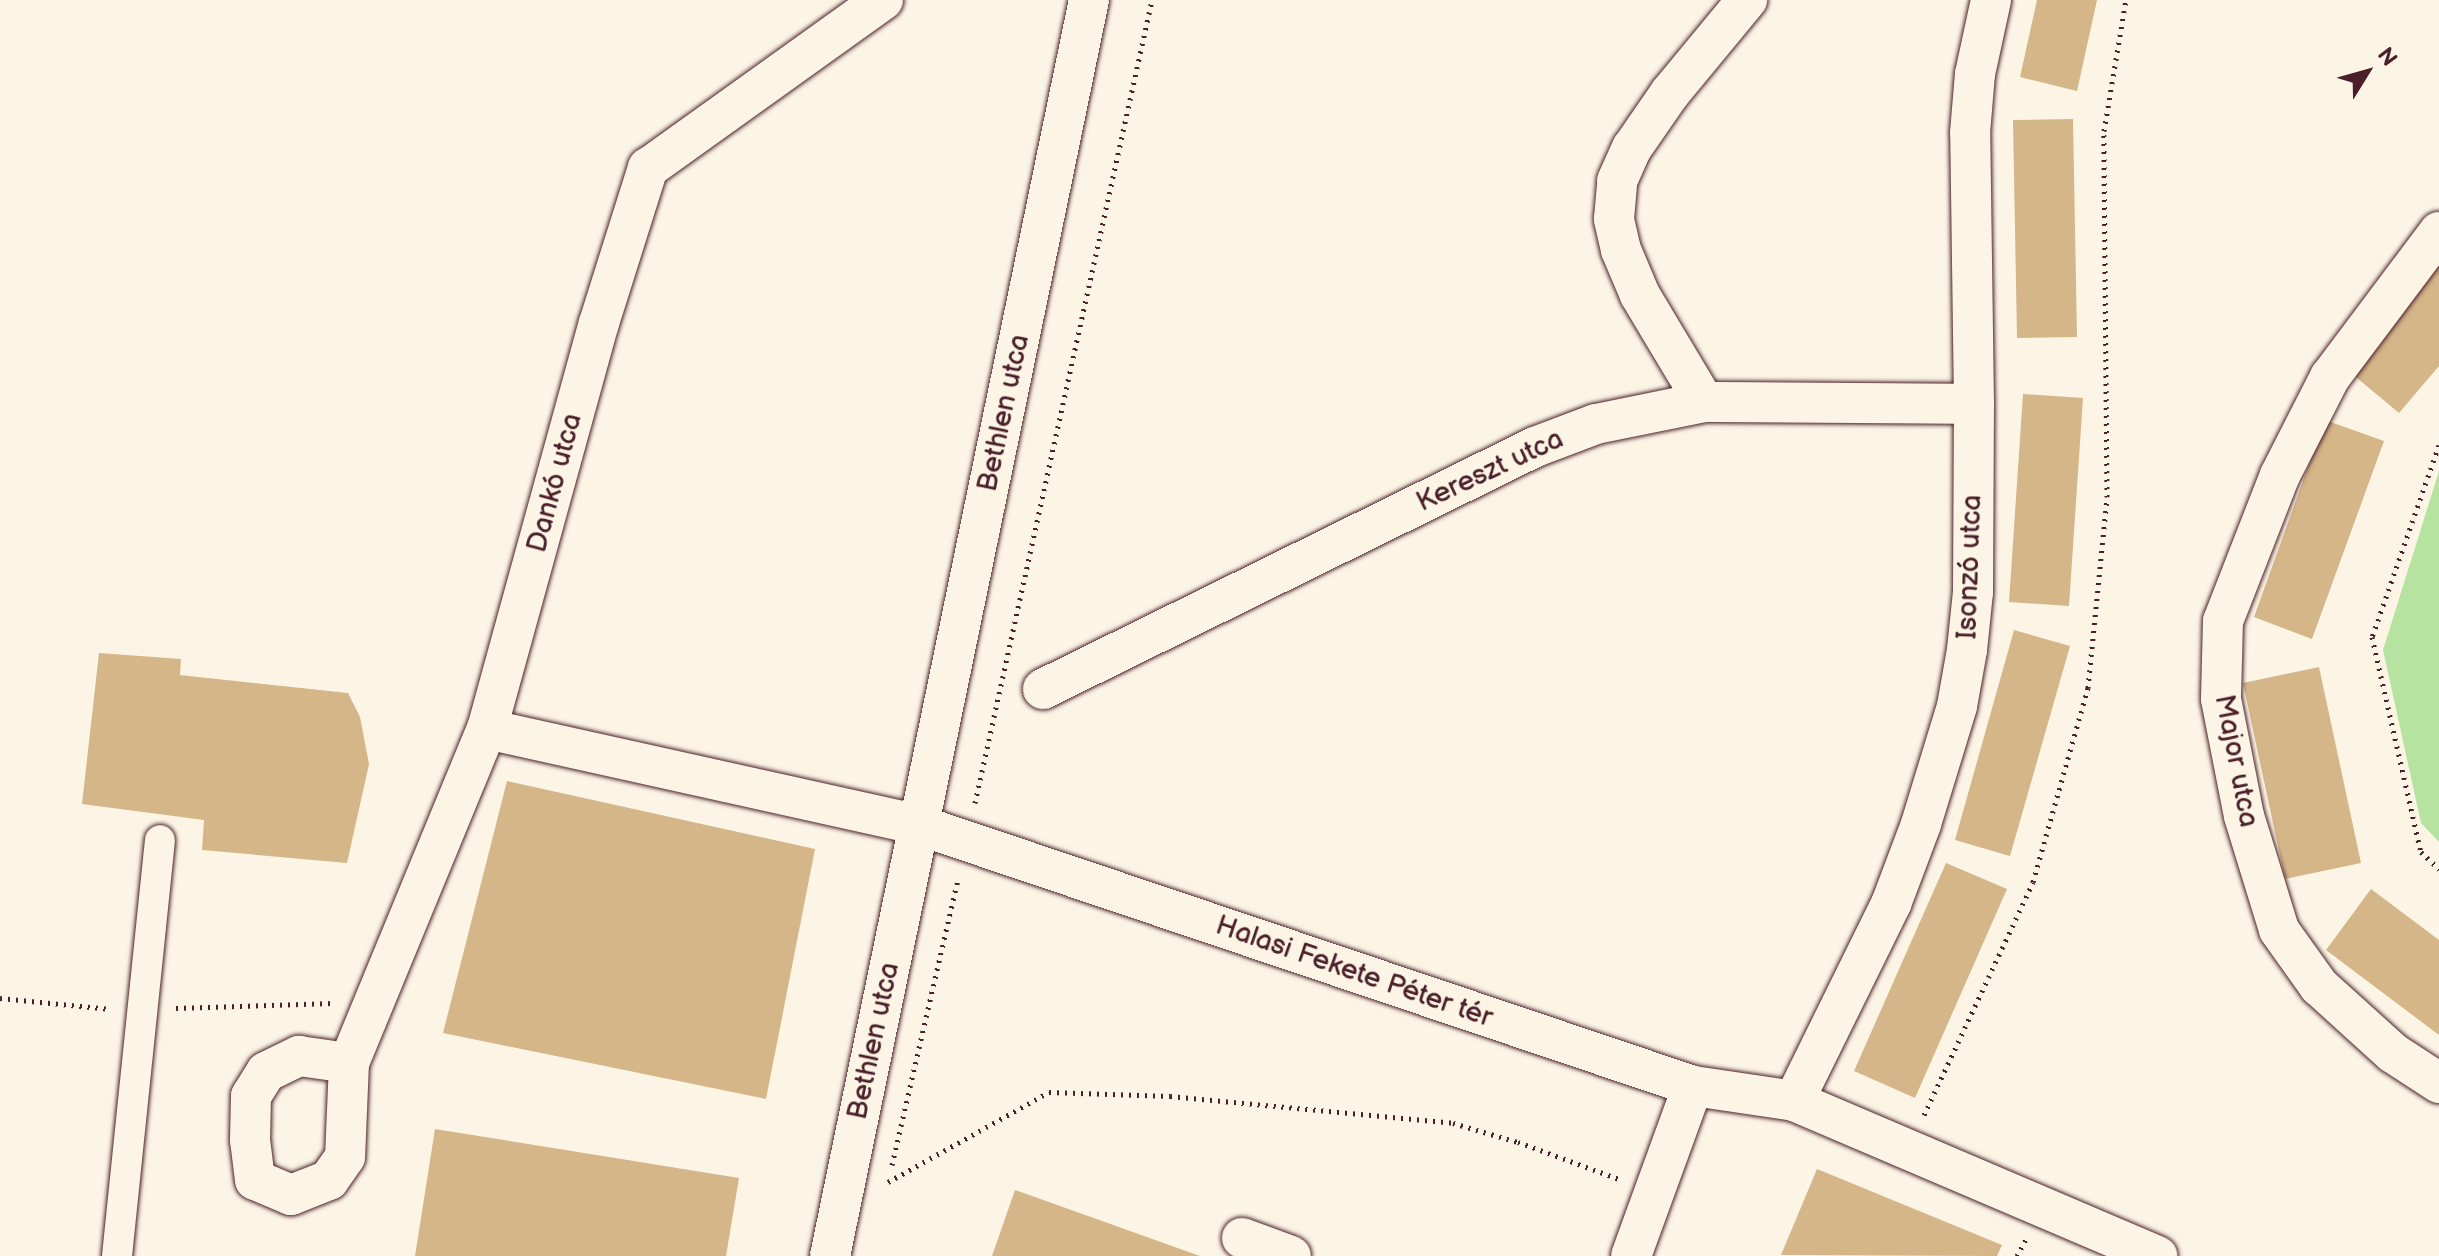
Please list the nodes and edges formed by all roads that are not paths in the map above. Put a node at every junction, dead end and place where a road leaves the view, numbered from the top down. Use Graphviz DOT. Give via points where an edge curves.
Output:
graph roads {
  1 [pos="883,0"];
  2 [pos="1089,0"];
  3 [pos="1747,0"];
  4 [pos="1991,0"];
  5 [pos="2439,232"];
  6 [pos="1704,402"];
  7 [pos="1974,404"];
  8 [pos="1043,689"];
  9 [pos="487,729"];
  10 [pos="919,825"];
  11 [pos="160,840"];
  12 [pos="349,1063"];
  13 [pos="2439,1083"];
  14 [pos="1693,1086"];
  15 [pos="1794,1101"];
  16 [pos="1242,1238"];
  17 [pos="117,1256"];
  18 [pos="830,1256"];
  19 [pos="1291,1256"];
  20 [pos="1631,1256"];
  21 [pos="2157,1256"];
  1 -- 9 [label="street, Dankó utca" via="648,168 599,323"];
  2 -- 10 [label="street, Bethlen utca"];
  3 -- 6 [label="street" via="1670,93 1632,148 1617,181 1614,219 1621,250 1640,295"];
  4 -- 7 [label="street, Isonzó utca" via="1975,74 1970,133"];
  5 -- 13 [label="street, Major utca" via="2330,377 2280,475 2223,621 2221,699 2244,816 2279,930 2319,986 2393,1053"];
  6 -- 7 [label="street, Kereszt utca"];
  6 -- 8 [label="street, Kereszt utca" via="1596,424 1535,447"];
  7 -- 15 [label="street, Isonzó utca" via="1973,592 1957,706 1891,904"];
  9 -- 10 [label="street"];
  9 -- 12 [label="street, Dankó utca"];
  10 -- 14 [label="street, Halasi Fekete Péter tér"];
  10 -- 18 [label="street, Bethlen utca"];
  11 -- 17 [label="street"];
  14 -- 15 [label="street, Halasi Fekete Péter tér"];
  14 -- 20 [label="street"];
  15 -- 21 [label="street"];
  16 -- 19 [label="street"];
}
